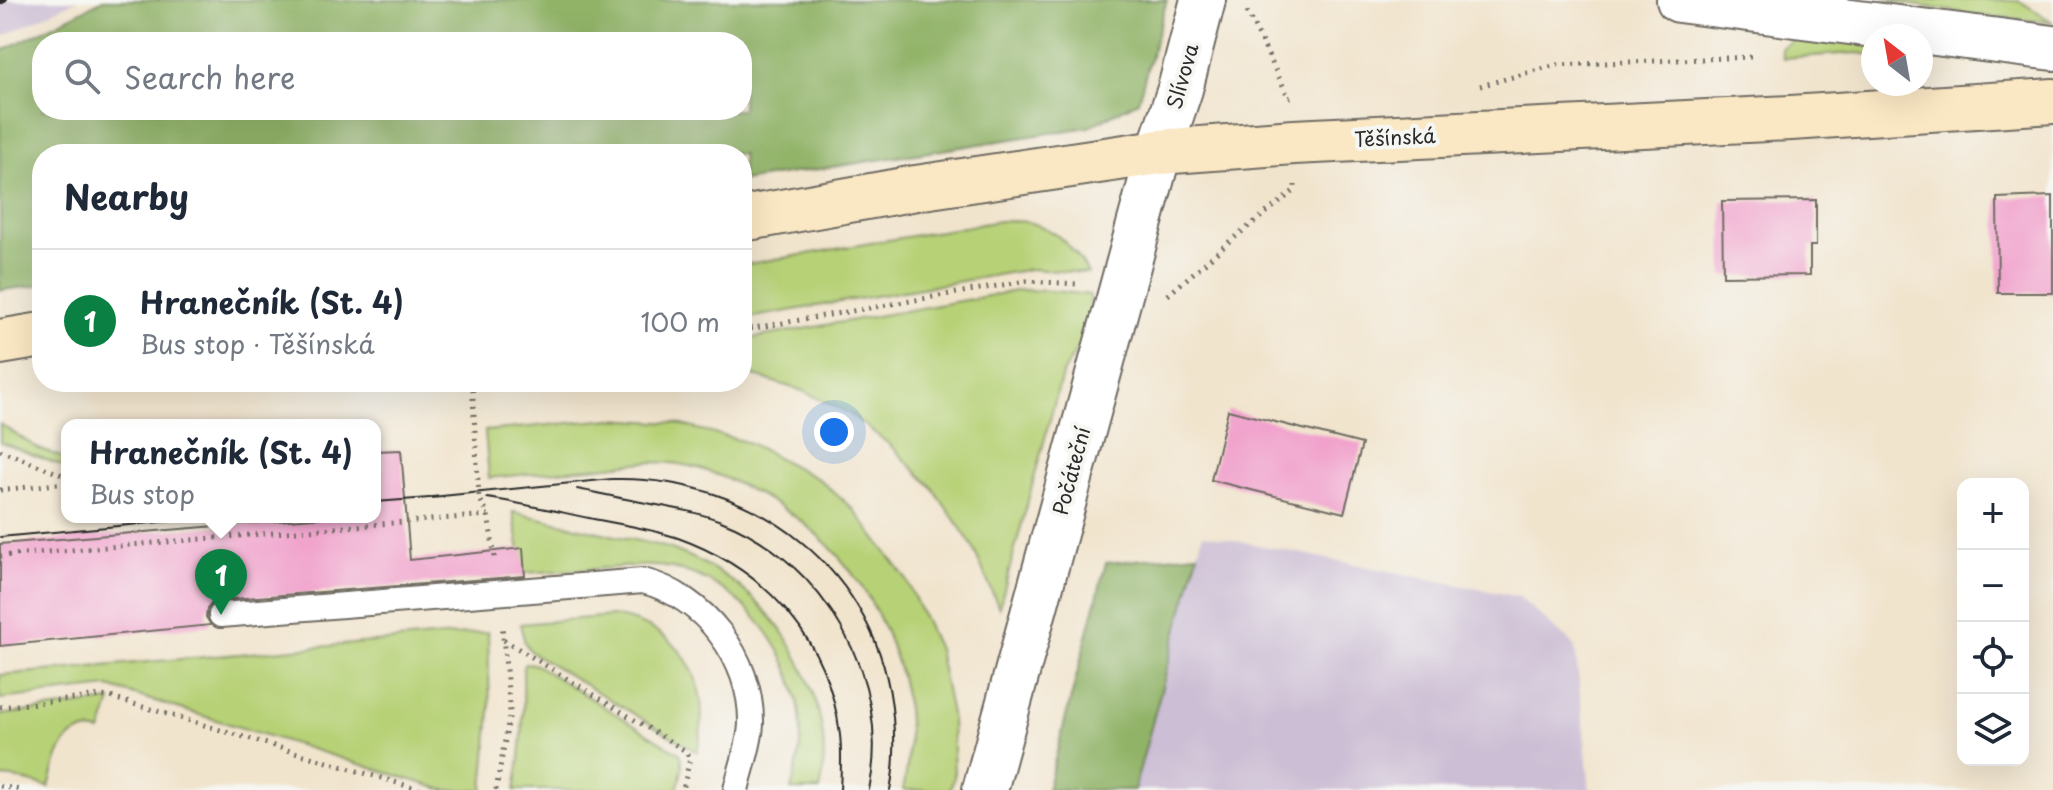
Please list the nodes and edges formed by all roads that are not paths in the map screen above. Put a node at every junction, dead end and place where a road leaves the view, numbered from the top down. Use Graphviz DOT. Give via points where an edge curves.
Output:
graph roads {
  1 [pos="1203,0"];
  2 [pos="1679,0"];
  3 [pos="1774,7"];
  4 [pos="2053,48"];
  5 [pos="2053,101"];
  6 [pos="1159,152"];
  7 [pos="752,217"];
  8 [pos="32,337"];
  9 [pos="0,342"];
  10 [pos="221,615"];
  11 [pos="736,790"];
  12 [pos="985,790"];
  1 -- 6 [label="street, Slívova"];
  2 -- 3 [label="street"];
  3 -- 4 [label="street"];
  5 -- 6 [label="main road, Těšínská"];
  6 -- 7 [label="main road, Těšínská"];
  6 -- 12 [label="street, Počáteční"];
  8 -- 9 [label="main road"];
  10 -- 11 [label="lane" via="643,581 663,586 705,615 741,672 752,726"];
}
